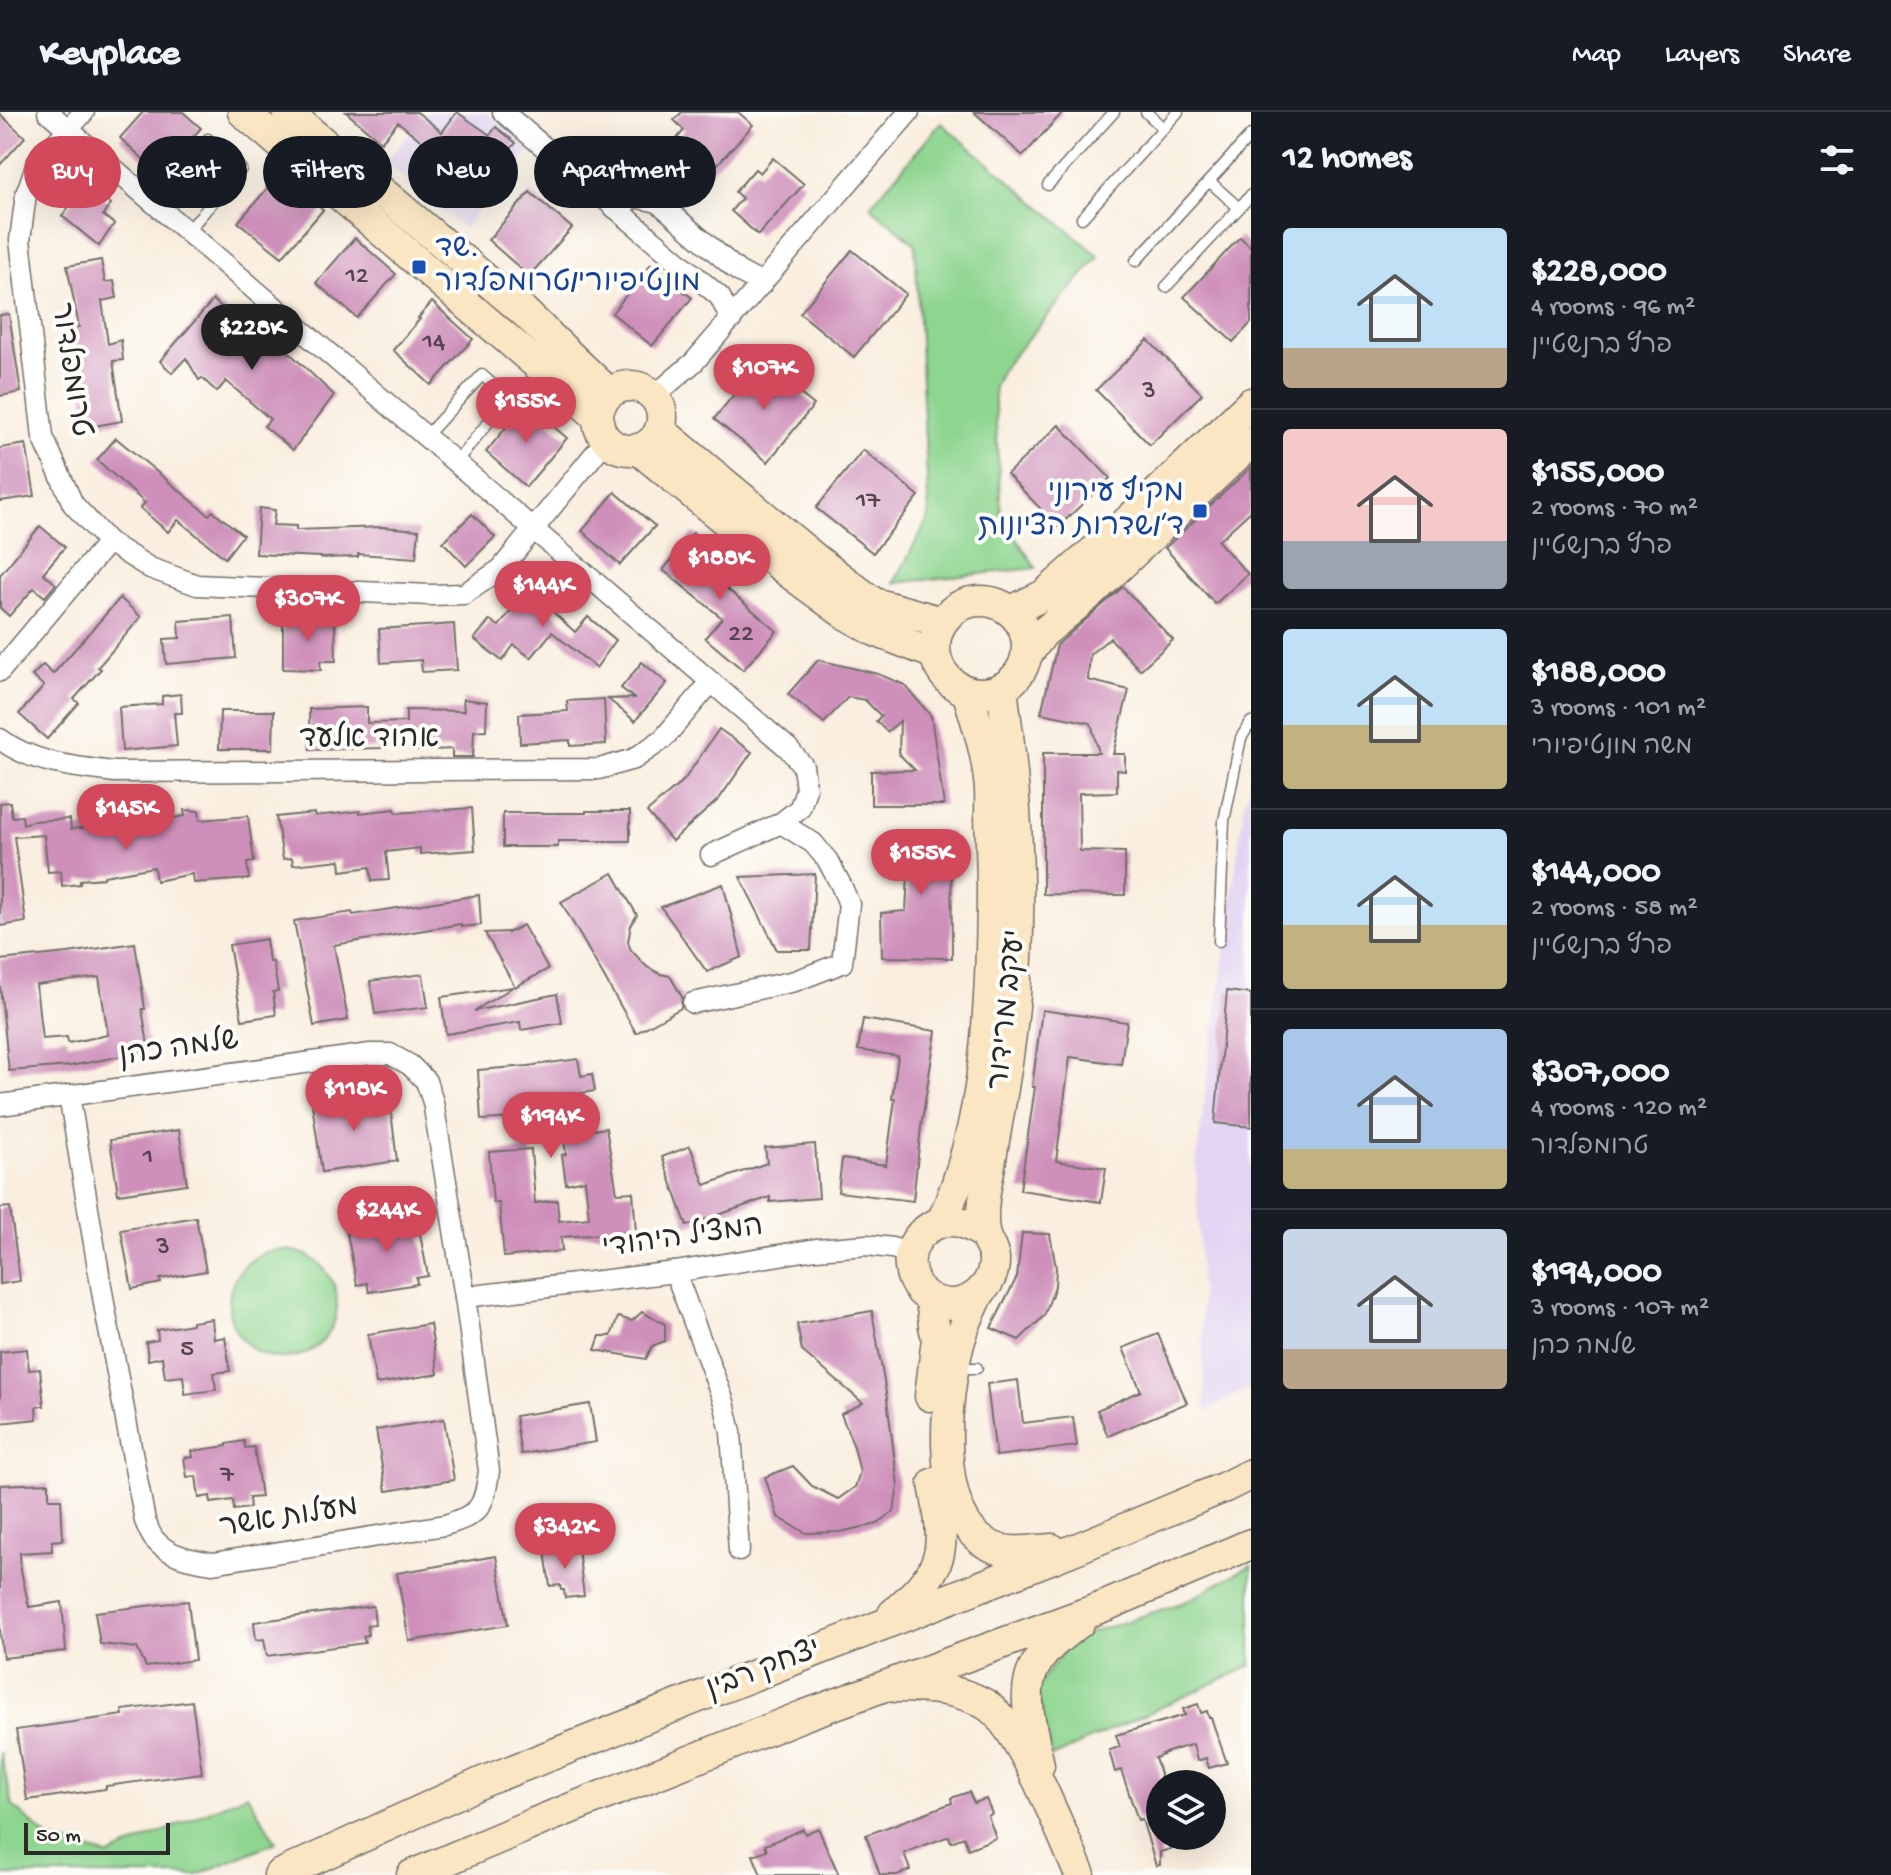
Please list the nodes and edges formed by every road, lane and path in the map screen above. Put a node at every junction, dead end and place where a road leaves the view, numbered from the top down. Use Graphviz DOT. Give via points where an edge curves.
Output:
graph roads {
  1 [pos="48,112"];
  2 [pos="84,112"];
  3 [pos="243,112"];
  4 [pos="287,112"];
  5 [pos="503,112"];
  6 [pos="909,112"];
  7 [pos="1114,112"];
  8 [pos="1146,112"];
  9 [pos="1178,112"];
  10 [pos="1163,128"];
  11 [pos="67,129"];
  12 [pos="1251,135"];
  13 [pos="534,139"];
  14 [pos="1209,181"];
  15 [pos="1048,185"];
  16 [pos="137,189"];
  17 [pos="1251,195"];
  18 [pos="159,208"];
  19 [pos="208,208"];
  20 [pos="615,208"];
  21 [pos="665,208"];
  22 [pos="1239,208"];
  23 [pos="1082,218"];
  24 [pos="187,232"];
  25 [pos="1136,261"];
  26 [pos="762,284"];
  27 [pos="1166,287"];
  28 [pos="731,320"];
  29 [pos="654,396"];
  30 [pos="1251,403"];
  31 [pos="604,416"];
  32 [pos="426,436"];
  33 [pos="649,439"];
  34 [pos="1251,442"];
  35 [pos="456,462"];
  36 [pos="535,530"];
  37 [pos="108,542"];
  38 [pos="1011,611"];
  39 [pos="942,622"];
  40 [pos="1028,653"];
  41 [pos="935,654"];
  42 [pos="0,671"];
  43 [pos="711,682"];
  44 [pos="1002,689"];
  45 [pos="967,691"];
  46 [pos="1251,722"];
  47 [pos="0,739"];
  48 [pos="781,823"];
  49 [pos="711,855"];
  50 [pos="1219,941"];
  51 [pos="693,1003"];
  52 [pos="69,1095"];
  53 [pos="0,1105"];
  54 [pos="942,1221"];
  55 [pos="984,1234"];
  56 [pos="909,1253"];
  57 [pos="675,1272"];
  58 [pos="979,1294"];
  59 [pos="465,1297"];
  60 [pos="931,1299"];
  61 [pos="1251,1474"];
  62 [pos="1251,1544"];
  63 [pos="1078,1548"];
  64 [pos="739,1551"];
  65 [pos="1105,1606"];
  66 [pos="882,1625"];
  67 [pos="878,1687"];
  68 [pos="1046,1799"];
  69 [pos="279,1875"];
  70 [pos="412,1875"];
  71 [pos="1080,1875"];
  1 -- 11 [label="street"];
  2 -- 11 [label="street, טרומפלדור"];
  3 -- 31 [label="street"];
  4 -- 31 [label="street" via="521,309"];
  5 -- 13 [label="street"];
  6 -- 26 [label="street"];
  7 -- 15 [label="lane"];
  8 -- 10 [label="lane"];
  9 -- 10 [label="lane"];
  10 -- 23 [label="lane"];
  11 -- 16 [label="street"];
  11 -- 37 [label="street, טרומפלדור" via="37,163 26,194 20,240 43,437 73,504"];
  12 -- 14 [label="lane"];
  14 -- 22 [label="lane"];
  14 -- 25 [label="lane"];
  17 -- 22 [label="lane"];
  18 -- 24 [label="street"];
  19 -- 24 [label="lane"];
  20 -- 28 [label="street" via="720,297"];
  21 -- 26 [label="street" via="738,271"];
  22 -- 27 [label="lane"];
  24 -- 32 [label="street"];
  26 -- 28 [label="street"];
  28 -- 29 [label="street"];
  29 -- 31 [label="street" via="637,386 618,388"];
  29 -- 33 [label="street" via="662,423"];
  30 -- 38 [label="street" via="1044,595"];
  31 -- 33 [label="street" via="621,449"];
  31 -- 36 [label="street, טרומפלדור"];
  32 -- 35 [label="street"];
  32 -- 35 [label="lane" via="482,375 508,398"];
  33 -- 39 [label="street" via="874,603"];
  33 -- 41 [label="street" via="788,572 875,631"];
  34 -- 40 [label="street" via="1043,633"];
  35 -- 36 [label="street"];
  36 -- 37 [label="street, טרומפלדור" via="501,569 464,594 431,595 197,585 150,568"];
  36 -- 43 [label="street"];
  37 -- 42 [label="street"];
  38 -- 39 [label="street" via="982,600 953,610"];
  38 -- 40 [label="street" via="1027,637"];
  39 -- 41 [label="street"];
  40 -- 44 [label="street" via="1023,668"];
  41 -- 45 [label="street" via="946,677"];
  43 -- 47 [label="street, אהוד אלעד" via="663,739 634,759 599,769 114,772 56,765"];
  43 -- 48 [label="street" via="803,766 806,789 800,808"];
  44 -- 45 [label="street"];
  44 -- 55 [label="street, יעקב מרידור" via="1017,822 1024,987 983,1205"];
  45 -- 54 [label="street, יעקב מרידור" via="989,781 989,1007 968,1144"];
  46 -- 50 [label="lane" via="1241,738 1224,821"];
  48 -- 49 [label="street"];
  48 -- 51 [label="street" via="813,843 841,885 849,904 842,963 795,981"];
  52 -- 53 [label="street, שלמה כהן"];
  52 -- 59 [label="street, שלמה כהן" via="390,1054 426,1081 433,1102"];
  52 -- 59 [label="street, מעלות אשר" via="145,1521 154,1539 170,1551 213,1563 469,1518 485,1499 489,1471"];
  54 -- 55 [label="street" via="969,1224"];
  54 -- 56 [label="street" via="926,1229"];
  55 -- 58 [label="street" via="991,1245 993,1272"];
  56 -- 57 [label="street, המציל היהודי" via="867,1245 816,1249"];
  56 -- 60 [label="street" via="916,1284"];
  57 -- 59 [label="street, המציל היהודי"];
  57 -- 64 [label="street" via="731,1432"];
  58 -- 60 [label="street" via="956,1304"];
  58 -- 63 [label="street" via="964,1328 966,1368 950,1388 946,1427 959,1513 992,1547"];
  60 -- 66 [label="street" via="937,1338 928,1445 939,1550 934,1569 918,1591"];
  61 -- 63 [label="street, יצחק רבין"];
  62 -- 65 [label="street, יצחק רבין"];
  63 -- 66 [label="street, יצחק רבין"];
  65 -- 67 [label="street, יצחק רבין"];
  65 -- 68 [label="street" via="1063,1634 1033,1667 1026,1700"];
  66 -- 69 [label="street, יצחק רבין" via="485,1781"];
  67 -- 68 [label="street" via="955,1691 987,1705 1002,1718"];
  67 -- 70 [label="street, יצחק רבין"];
  68 -- 71 [label="street"];
}
